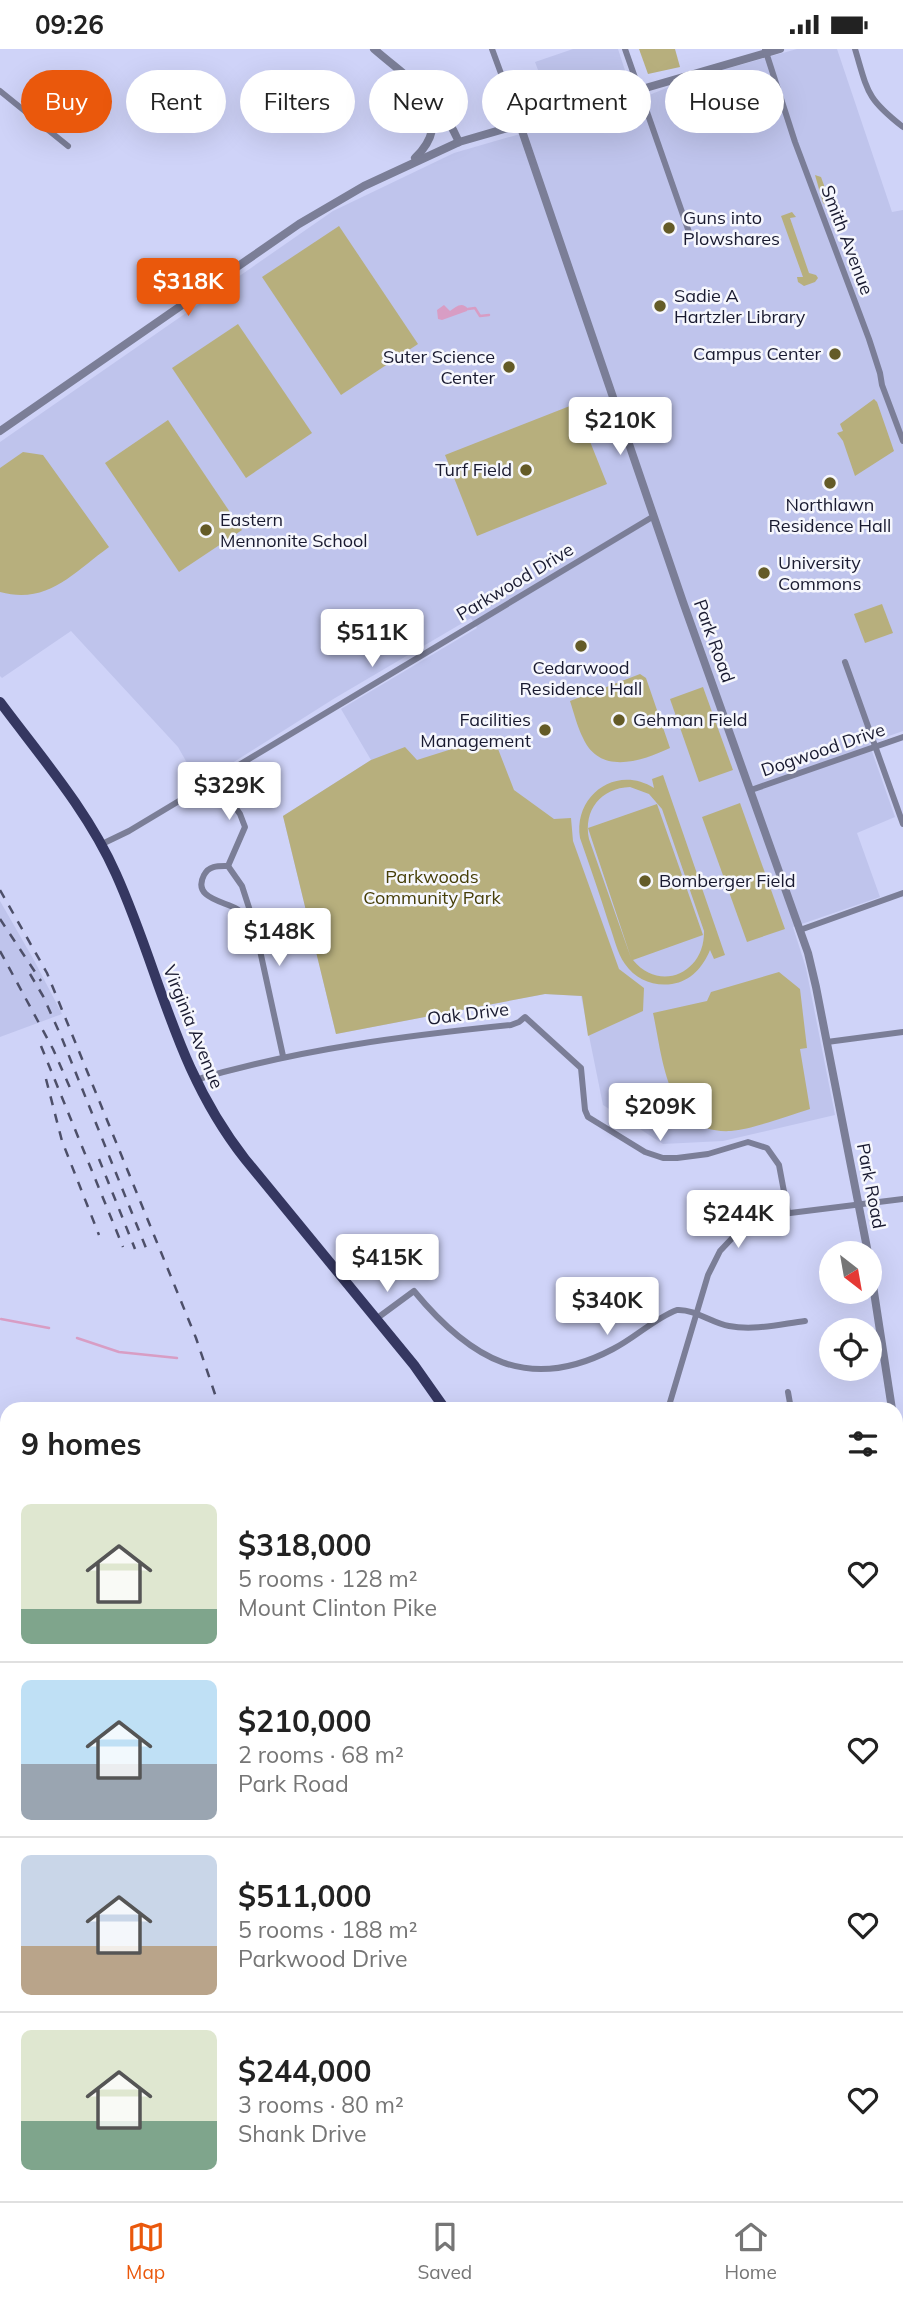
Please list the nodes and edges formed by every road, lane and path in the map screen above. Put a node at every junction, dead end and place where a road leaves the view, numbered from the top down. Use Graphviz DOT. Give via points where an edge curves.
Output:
graph roads {
  1 [pos="492,49"];
  2 [pos="625,49"];
  3 [pos="780,49"];
  4 [pos="855,49"];
  5 [pos="380,51"];
  6 [pos="766,51"];
  7 [pos="402,70"];
  8 [pos="500,70"];
  9 [pos="632,70"];
  10 [pos="651,86"];
  11 [pos="0,91"];
  12 [pos="651,124"];
  13 [pos="903,127"];
  14 [pos="432,133"];
  15 [pos="454,133"];
  16 [pos="491,133"];
  17 [pos="523,133"];
  18 [pos="458,142"];
  19 [pos="68,146"];
  20 [pos="404,166"];
  21 [pos="690,235"];
  22 [pos="0,431"];
  23 [pos="903,441"];
  24 [pos="654,516"];
  25 [pos="845,663"];
  26 [pos="0,702"];
  27 [pos="903,737"];
  28 [pos="875,747"];
  29 [pos="215,779"];
  30 [pos="751,790"];
  31 [pos="903,824"];
  32 [pos="102,844"];
  33 [pos="228,866"];
  34 [pos="903,893"];
  35 [pos="254,923"];
  36 [pos="800,930"];
  37 [pos="903,1032"];
  38 [pos="827,1042"];
  39 [pos="283,1056"];
  40 [pos="195,1080"];
  41 [pos="903,1199"];
  42 [pos="857,1205"];
  43 [pos="788,1213"];
  44 [pos="864,1241"];
  45 [pos="876,1304"];
  46 [pos="696,1314"];
  47 [pos="376,1319"];
  48 [pos="805,1321"];
  49 [pos="788,1392"];
  50 [pos="440,1402"];
  51 [pos="670,1402"];
  52 [pos="789,1402"];
  53 [pos="891,1402"];
  1 -- 8 [label="street, Park Road"];
  2 -- 9 [label="street"];
  3 -- 6 [label="street"];
  4 -- 13 [label="street" via="870,96"];
  5 -- 7 [label="street"];
  6 -- 10 [label="street"];
  6 -- 23 [label="street, Smith Avenue"];
  11 -- 19 [label="street"];
  12 -- 21 [label="street"];
  14 -- 20 [label="street" via="421,152"];
  15 -- 18 [label="street"];
  16 -- 18 [label="street"];
  17 -- 24 [label="street, Park Road"];
  18 -- 20 [label="street"];
  20 -- 22 [label="street" via="299,224"];
  24 -- 29 [label="street, Parkwood Drive"];
  24 -- 30 [label="street, Park Road"];
  25 -- 28 [label="street"];
  26 -- 32 [label="main road, Virginia Avenue"];
  27 -- 28 [label="street, Dogwood Drive"];
  28 -- 30 [label="street, Dogwood Drive"];
  28 -- 31 [label="street"];
  29 -- 32 [label="street, Parkwood Drive"];
  29 -- 33 [label="street" via="245,827"];
  30 -- 36 [label="street, Park Road"];
  32 -- 40 [label="main road, Virginia Avenue"];
  33 -- 35 [label="street" via="242,886"];
  33 -- 35 [label="street" via="205,872 203,891"];
  34 -- 36 [label="street"];
  35 -- 39 [label="street"];
  36 -- 38 [label="street, Park Road"];
  37 -- 38 [label="street"];
  38 -- 42 [label="street, Park Road"];
  39 -- 40 [label="street, Oak Drive"];
  39 -- 43 [label="street, Oak Drive" via="511,1025 525,1017 582,1068 586,1112 591,1120 645,1152 663,1157 694,1157 748,1142 762,1145 778,1162"];
  40 -- 47 [label="main road, Virginia Avenue" via="238,1151"];
  41 -- 42 [label="street"];
  42 -- 43 [label="street"];
  42 -- 44 [label="street, Park Road"];
  43 -- 46 [label="street" via="757,1220 729,1240 714,1260"];
  45 -- 53 [label="street"];
  46 -- 47 [label="street" via="675,1311 607,1353 566,1367 539,1369 504,1363 478,1352 414,1291"];
  46 -- 48 [label="street" via="744,1328"];
  46 -- 51 [label="street"];
  47 -- 50 [label="main road, Virginia Avenue"];
  49 -- 52 [label="street"];
}
